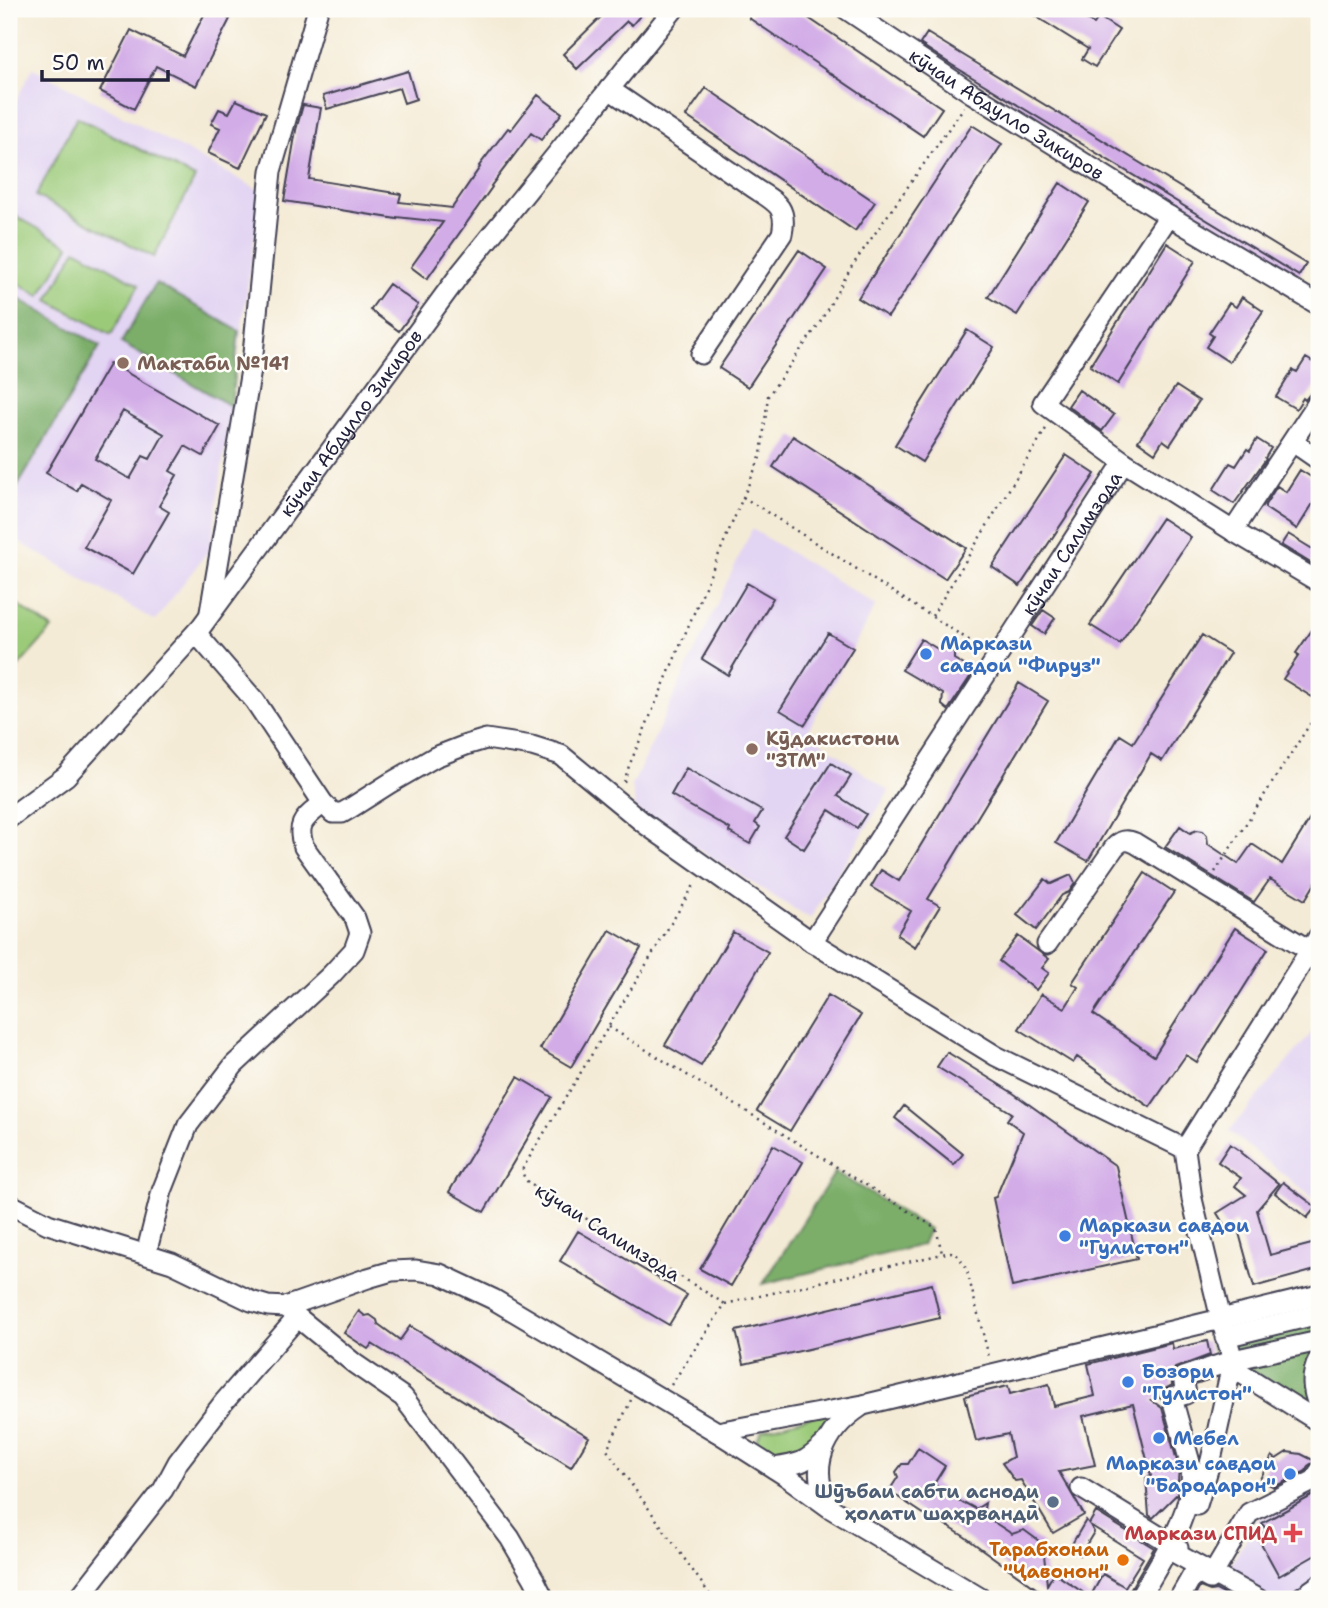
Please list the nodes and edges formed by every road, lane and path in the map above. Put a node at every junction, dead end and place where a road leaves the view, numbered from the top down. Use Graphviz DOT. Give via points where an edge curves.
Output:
graph roads {
  1 [pos="318,9"];
  2 [pos="674,9"];
  3 [pos="846,9"];
  4 [pos="609,89"];
  5 [pos="973,94"];
  6 [pos="1169,216"];
  7 [pos="1319,305"];
  8 [pos="701,354"];
  9 [pos="1319,401"];
  10 [pos="1049,408"];
  11 [pos="1293,442"];
  12 [pos="1319,460"];
  13 [pos="1124,461"];
  14 [pos="742,496"];
  15 [pos="1233,531"];
  16 [pos="1319,582"];
  17 [pos="209,616"];
  18 [pos="932,617"];
  19 [pos="196,633"];
  20 [pos="997,659"];
  21 [pos="1319,710"];
  22 [pos="617,802"];
  23 [pos="323,803"];
  24 [pos="9,818"];
  25 [pos="705,867"];
  26 [pos="1206,887"];
  27 [pos="812,942"];
  28 [pos="1314,943"];
  29 [pos="1047,944"];
  30 [pos="609,1027"];
  31 [pos="1185,1149"];
  32 [pos="9,1204"];
  33 [pos="942,1253"];
  34 [pos="146,1254"];
  35 [pos="1319,1295"];
  36 [pos="725,1304"];
  37 [pos="291,1312"];
  38 [pos="1319,1314"];
  39 [pos="1223,1328"];
  40 [pos="1319,1341"];
  41 [pos="1319,1359"];
  42 [pos="1233,1360"];
  43 [pos="993,1374"];
  44 [pos="638,1385"];
  45 [pos="662,1400"];
  46 [pos="863,1405"];
  47 [pos="1319,1407"];
  48 [pos="1319,1420"];
  49 [pos="768,1422"];
  50 [pos="717,1432"];
  51 [pos="828,1441"];
  52 [pos="753,1456"];
  53 [pos="774,1468"];
  54 [pos="1319,1472"];
  55 [pos="1081,1488"];
  56 [pos="830,1508"];
  57 [pos="1177,1550"];
  58 [pos="1319,1586"];
  59 [pos="78,1599"];
  60 [pos="544,1599"];
  61 [pos="712,1599"];
  62 [pos="982,1599"];
  63 [pos="1139,1599"];
  64 [pos="1150,1599"];
  65 [pos="1179,1599"];
  66 [pos="1258,1599"];
  67 [pos="1299,1599"];
  1 -- 17 [label="street" via="271,171 252,364"];
  2 -- 4 [label="street, кӯчаи Абдулло Зикиров"];
  3 -- 5 [label="street, кӯчаи Абдулло Зикиров"];
  4 -- 8 [label="street" via="765,195 785,220 782,234"];
  4 -- 17 [label="street, кӯчаи Абдулло Зикиров" via="460,274"];
  5 -- 6 [label="street, кӯчаи Абдулло Зикиров"];
  5 -- 14 [label="path" via="852,266 819,324 768,396 761,455"];
  6 -- 7 [label="street"];
  6 -- 10 [label="street"];
  9 -- 11 [label="street"];
  10 -- 13 [label="street, кӯчаи Салимзода"];
  10 -- 18 [label="path"];
  11 -- 12 [label="street"];
  11 -- 15 [label="street"];
  13 -- 15 [label="street, кӯчаи Салимзода"];
  13 -- 20 [label="street, кӯчаи Салимзода"];
  14 -- 18 [label="path"];
  14 -- 22 [label="path"];
  15 -- 16 [label="street, кӯчаи Салимзода"];
  17 -- 19 [label="street, кӯчаи Абдулло Зикиров"];
  18 -- 20 [label="path"];
  19 -- 23 [label="street" via="255,701"];
  19 -- 24 [label="street, кӯчаи Абдулло Зикиров" via="66,776"];
  20 -- 27 [label="street, кӯчаи Салимзода"];
  21 -- 26 [label="path"];
  22 -- 23 [label="street" via="561,755 486,738 435,757 342,813 333,813"];
  22 -- 25 [label="street"];
  23 -- 34 [label="street" via="303,820 299,833 304,847 355,918 360,933 354,950 234,1065 188,1125 162,1192"];
  25 -- 27 [label="street"];
  25 -- 30 [label="path, кӯчаи Салимзода"];
  26 -- 28 [label="street"];
  26 -- 29 [label="street" via="1135,843 1121,841"];
  27 -- 31 [label="street" via="996,1056"];
  28 -- 31 [label="street"];
  30 -- 33 [label="path" via="936,1228"];
  30 -- 36 [label="path, кӯчаи Салимзода" via="523,1168 524,1177"];
  31 -- 39 [label="street" via="1192,1199"];
  32 -- 34 [label="street" via="48,1224"];
  33 -- 36 [label="path"];
  33 -- 43 [label="path" via="957,1255 966,1267"];
  34 -- 37 [label="street" via="251,1301"];
  35 -- 39 [label="street"];
  36 -- 45 [label="path"];
  37 -- 44 [label="street" via="392,1271 440,1274 493,1299"];
  37 -- 59 [label="street"];
  37 -- 60 [label="street" via="403,1398 510,1538"];
  38 -- 39 [label="street"];
  39 -- 42 [label="street"];
  39 -- 43 [label="street"];
  40 -- 42 [label="street"];
  41 -- 47 [label="street" via="1312,1379"];
  42 -- 48 [label="street"];
  42 -- 57 [label="street" via="1211,1460"];
  43 -- 46 [label="street"];
  44 -- 45 [label="street"];
  44 -- 61 [label="path" via="607,1450"];
  45 -- 50 [label="street"];
  46 -- 49 [label="street"];
  46 -- 51 [label="street"];
  48 -- 63 [label="street" via="1225,1363 1183,1377 1186,1394 1171,1398 1191,1466 1189,1496 1183,1519"];
  49 -- 50 [label="street"];
  49 -- 52 [label="street" via="753,1439"];
  50 -- 52 [label="street"];
  51 -- 53 [label="street" via="799,1464"];
  51 -- 56 [label="street" via="818,1474"];
  52 -- 53 [label="street"];
  53 -- 56 [label="street"];
  54 -- 65 [label="street" via="1315,1480 1249,1513 1210,1579 1195,1571"];
  55 -- 57 [label="street"];
  56 -- 62 [label="street"];
  57 -- 64 [label="street"];
  57 -- 66 [label="street"];
  58 -- 67 [label="street"];
}
